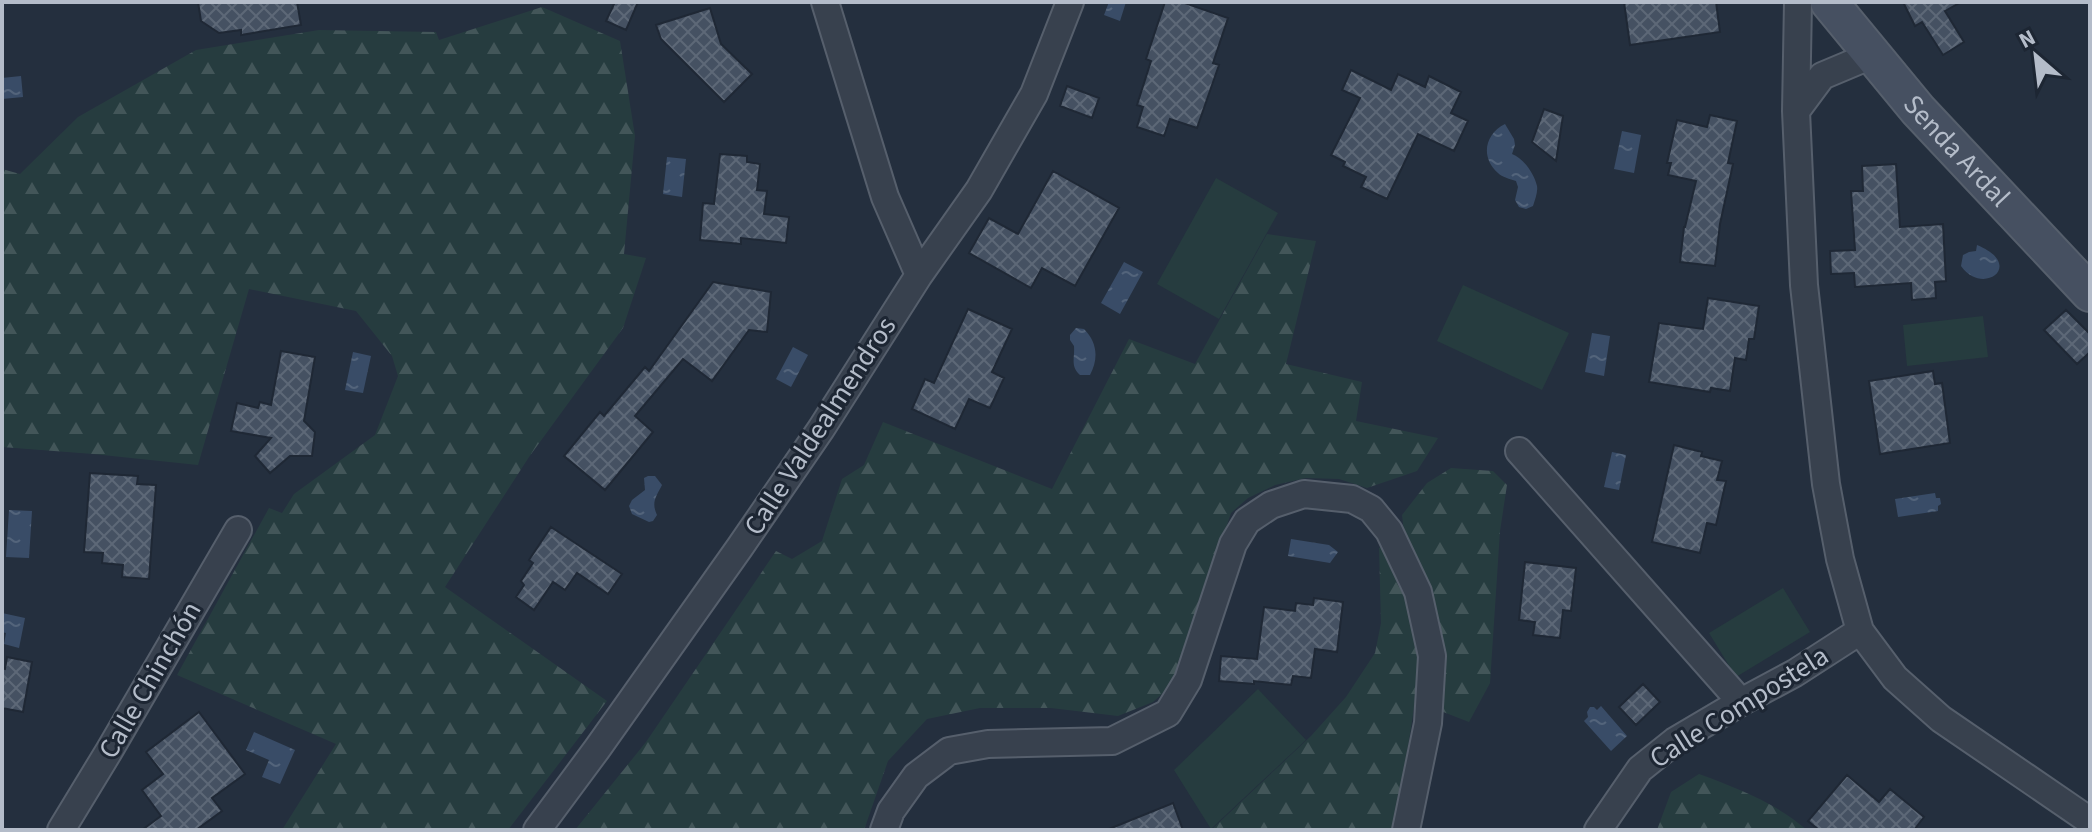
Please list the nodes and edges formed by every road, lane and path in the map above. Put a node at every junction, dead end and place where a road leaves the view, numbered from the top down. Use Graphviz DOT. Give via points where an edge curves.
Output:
graph roads {
  1 [pos="825,2"];
  2 [pos="1070,2"];
  3 [pos="1798,2"];
  4 [pos="1829,2"];
  5 [pos="1872,55"];
  6 [pos="1796,111"];
  7 [pos="919,275"];
  8 [pos="2090,293"];
  9 [pos="1519,451"];
  10 [pos="238,530"];
  11 [pos="1860,631"];
  12 [pos="1741,702"];
  13 [pos="2090,821"];
  14 [pos="61,830"];
  15 [pos="537,830"];
  16 [pos="884,830"];
  17 [pos="1406,830"];
  18 [pos="1598,830"];
  1 -- 7 [label="street" via="885,197"];
  2 -- 7 [label="street, Calle Valdealmendros" via="1034,94 979,190"];
  3 -- 6 [label="street"];
  4 -- 5 [label="main road, Senda Ardal"];
  5 -- 6 [label="street" via="1822,76"];
  5 -- 8 [label="main road, Senda Ardal"];
  6 -- 11 [label="street" via="1804,285 1826,484"];
  7 -- 15 [label="street, Calle Valdealmendros" via="740,547"];
  9 -- 12 [label="street"];
  10 -- 14 [label="street, Calle Chinchón"];
  11 -- 12 [label="street, Calle Compostela"];
  11 -- 13 [label="street" via="1895,678 1941,719"];
  12 -- 18 [label="street, Calle Compostela" via="1640,769"];
  16 -- 17 [label="street" via="916,776 949,751 988,744 1112,741 1168,713 1188,680 1233,544 1247,521 1271,505 1304,494 1352,499 1371,509 1389,531 1418,592 1432,656 1428,723"];
}
